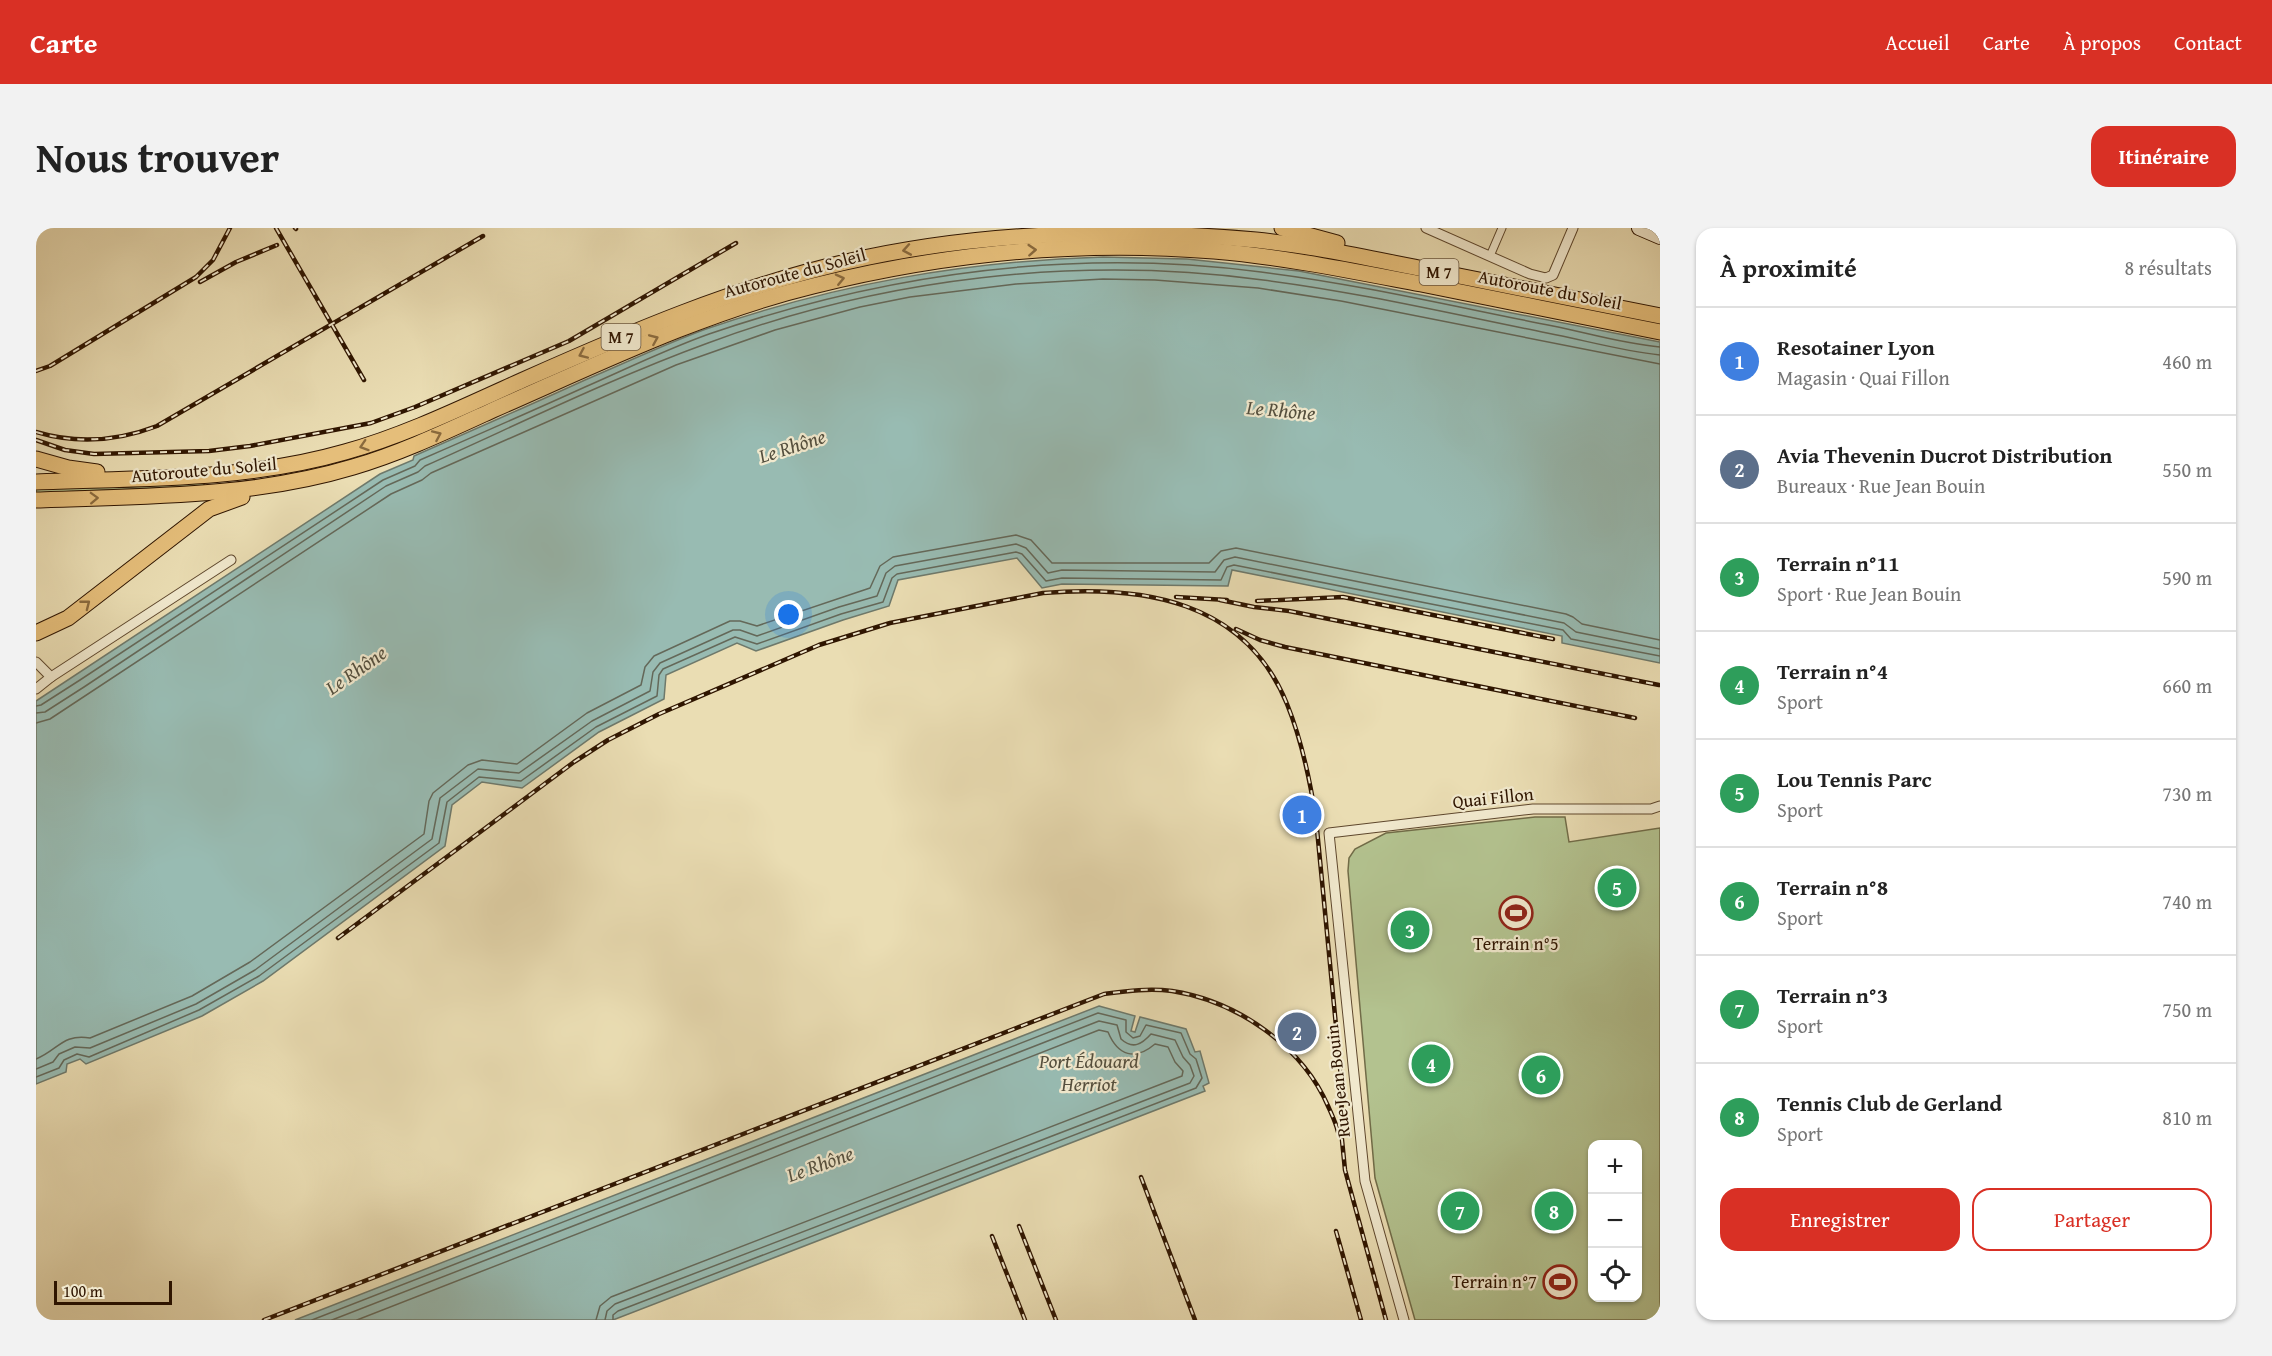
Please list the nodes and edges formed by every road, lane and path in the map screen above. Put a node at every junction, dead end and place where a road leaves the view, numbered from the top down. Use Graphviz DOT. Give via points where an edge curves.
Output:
graph roads {
  1 [pos="1092,228"];
  2 [pos="1282,228"];
  3 [pos="1426,228"];
  4 [pos="1502,228"];
  5 [pos="1573,228"];
  6 [pos="1639,228"];
  7 [pos="1443,231"];
  8 [pos="1040,234"];
  9 [pos="1660,237"];
  10 [pos="1490,256"];
  11 [pos="1431,271"];
  12 [pos="1660,316"];
  13 [pos="1660,332"];
  14 [pos="36,459"];
  15 [pos="157,477"];
  16 [pos="316,477"];
  17 [pos="36,482"];
  18 [pos="36,500"];
  19 [pos="231,560"];
  20 [pos="36,633"];
  21 [pos="36,662"];
  22 [pos="51,677"];
  23 [pos="36,688"];
  24 [pos="1660,806"];
  25 [pos="1329,834"];
  26 [pos="1404,1320"];
  1 -- 8 [label="highway"];
  2 -- 11 [label="highway"];
  3 -- 7 [label="street"];
  4 -- 10 [label="street"];
  5 -- 10 [label="street" via="1553,275 1546,278"];
  6 -- 9 [label="main road"];
  7 -- 10 [label="street"];
  8 -- 11 [label="highway, Autoroute du Soleil / M 7" via="1224,236 1322,249"];
  8 -- 15 [label="highway, Autoroute du Soleil / M 7, one-way" via="882,254 752,287 652,324 426,423 348,452 261,471"];
  11 -- 12 [label="highway, Autoroute du Soleil / M 7"];
  16 -- 13 [label="highway, Autoroute du Soleil / M 7, one-way" via="412,446 646,343 739,307 868,273 992,254 1131,247 1250,255 1327,266"];
  14 -- 15 [label="highway" via="79,470"];
  15 -- 17 [label="highway, Autoroute du Soleil / M 7"];
  18 -- 16 [label="highway, Autoroute du Soleil / M 7, one-way" via="232,491"];
  20 -- 16 [label="highway, one-way" via="68,618 217,504"];
  19 -- 22 [label="street"];
  21 -- 22 [label="street"];
  22 -- 23 [label="street"];
  24 -- 25 [label="street, Quai Fillon" via="1533,809"];
  25 -- 26 [label="street, Rue Jean Bouin" via="1365,1182"];
}
